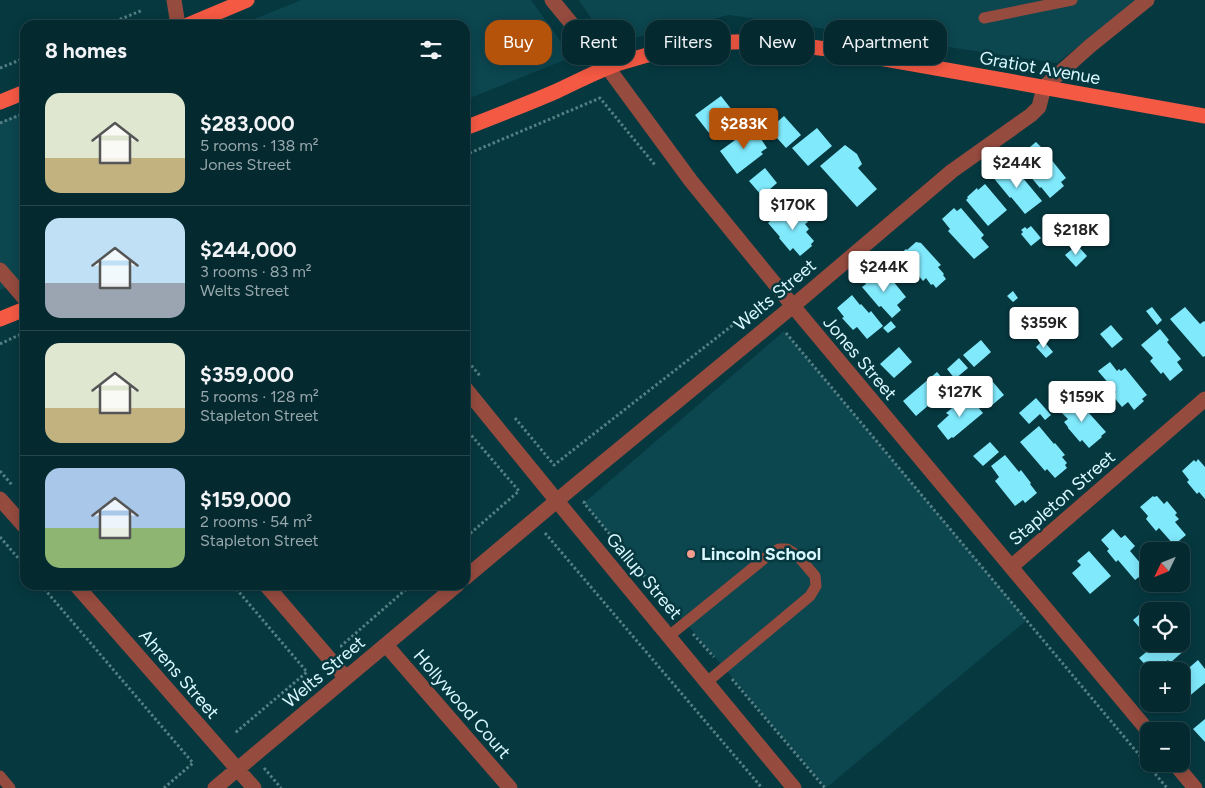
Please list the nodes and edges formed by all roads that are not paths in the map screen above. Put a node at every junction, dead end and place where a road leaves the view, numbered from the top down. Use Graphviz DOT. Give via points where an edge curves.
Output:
graph roads {
  1 [pos="174,0"];
  2 [pos="247,0"];
  3 [pos="552,0"];
  4 [pos="1072,0"];
  5 [pos="1137,3"];
  6 [pos="984,18"];
  7 [pos="177,20"];
  8 [pos="200,20"];
  9 [pos="608,68"];
  10 [pos="1044,87"];
  11 [pos="20,94"];
  12 [pos="0,102"];
  13 [pos="1205,116"];
  14 [pos="470,126"];
  15 [pos="0,270"];
  16 [pos="20,293"];
  17 [pos="792,306"];
  18 [pos="20,311"];
  19 [pos="0,318"];
  20 [pos="470,394"];
  21 [pos="1205,399"];
  22 [pos="0,499"];
  23 [pos="557,501"];
  24 [pos="20,521"];
  25 [pos="1011,567"];
  26 [pos="470,574"];
  27 [pos="80,590"];
  28 [pos="270,590"];
  29 [pos="451,590"];
  30 [pos="669,636"];
  31 [pos="386,644"];
  32 [pos="346,678"];
  33 [pos="707,682"];
  34 [pos="1141,722"];
  35 [pos="238,769"];
  36 [pos="1182,772"];
  37 [pos="0,776"];
  38 [pos="10,788"];
  39 [pos="215,788"];
  40 [pos="254,788"];
  41 [pos="510,788"];
  42 [pos="794,788"];
  43 [pos="1195,788"];
  1 -- 7 [label="street"];
  2 -- 8 [label="main road"];
  3 -- 9 [label="street, Jones Street"];
  4 -- 6 [label="lane"];
  5 -- 10 [label="street, Welts Street"];
  9 -- 10 [label="main road, Gratiot Avenue" via="696,46 789,44"];
  9 -- 14 [label="main road, Gratiot Avenue"];
  9 -- 17 [label="street, Jones Street" via="690,181"];
  10 -- 13 [label="main road, Gratiot Avenue"];
  10 -- 17 [label="street, Welts Street" via="1039,107 1031,115 952,171"];
  11 -- 12 [label="main road"];
  15 -- 16 [label="street"];
  17 -- 23 [label="street, Welts Street"];
  17 -- 25 [label="street, Jones Street"];
  18 -- 19 [label="main road"];
  20 -- 23 [label="street, Gallup Street"];
  21 -- 25 [label="street, Stapleton Street"];
  22 -- 24 [label="street"];
  23 -- 26 [label="street, Welts Street"];
  23 -- 30 [label="street, Gallup Street"];
  25 -- 34 [label="street, Jones Street"];
  27 -- 35 [label="street, Ahrens Street"];
  28 -- 32 [label="street"];
  29 -- 31 [label="street, Welts Street"];
  30 -- 33 [label="street, Gallup Street"];
  30 -- 33 [label="lane" via="779,550 787,549 798,556 815,576 816,586 810,596"];
  31 -- 32 [label="street, Welts Street"];
  31 -- 41 [label="street, Hollywood Court"];
  32 -- 35 [label="street, Welts Street"];
  33 -- 42 [label="street, Gallup Street"];
  35 -- 39 [label="street, Welts Street"];
  35 -- 40 [label="street, Ahrens Street"];
  36 -- 43 [label="street"];
  37 -- 38 [label="lane"];
}
